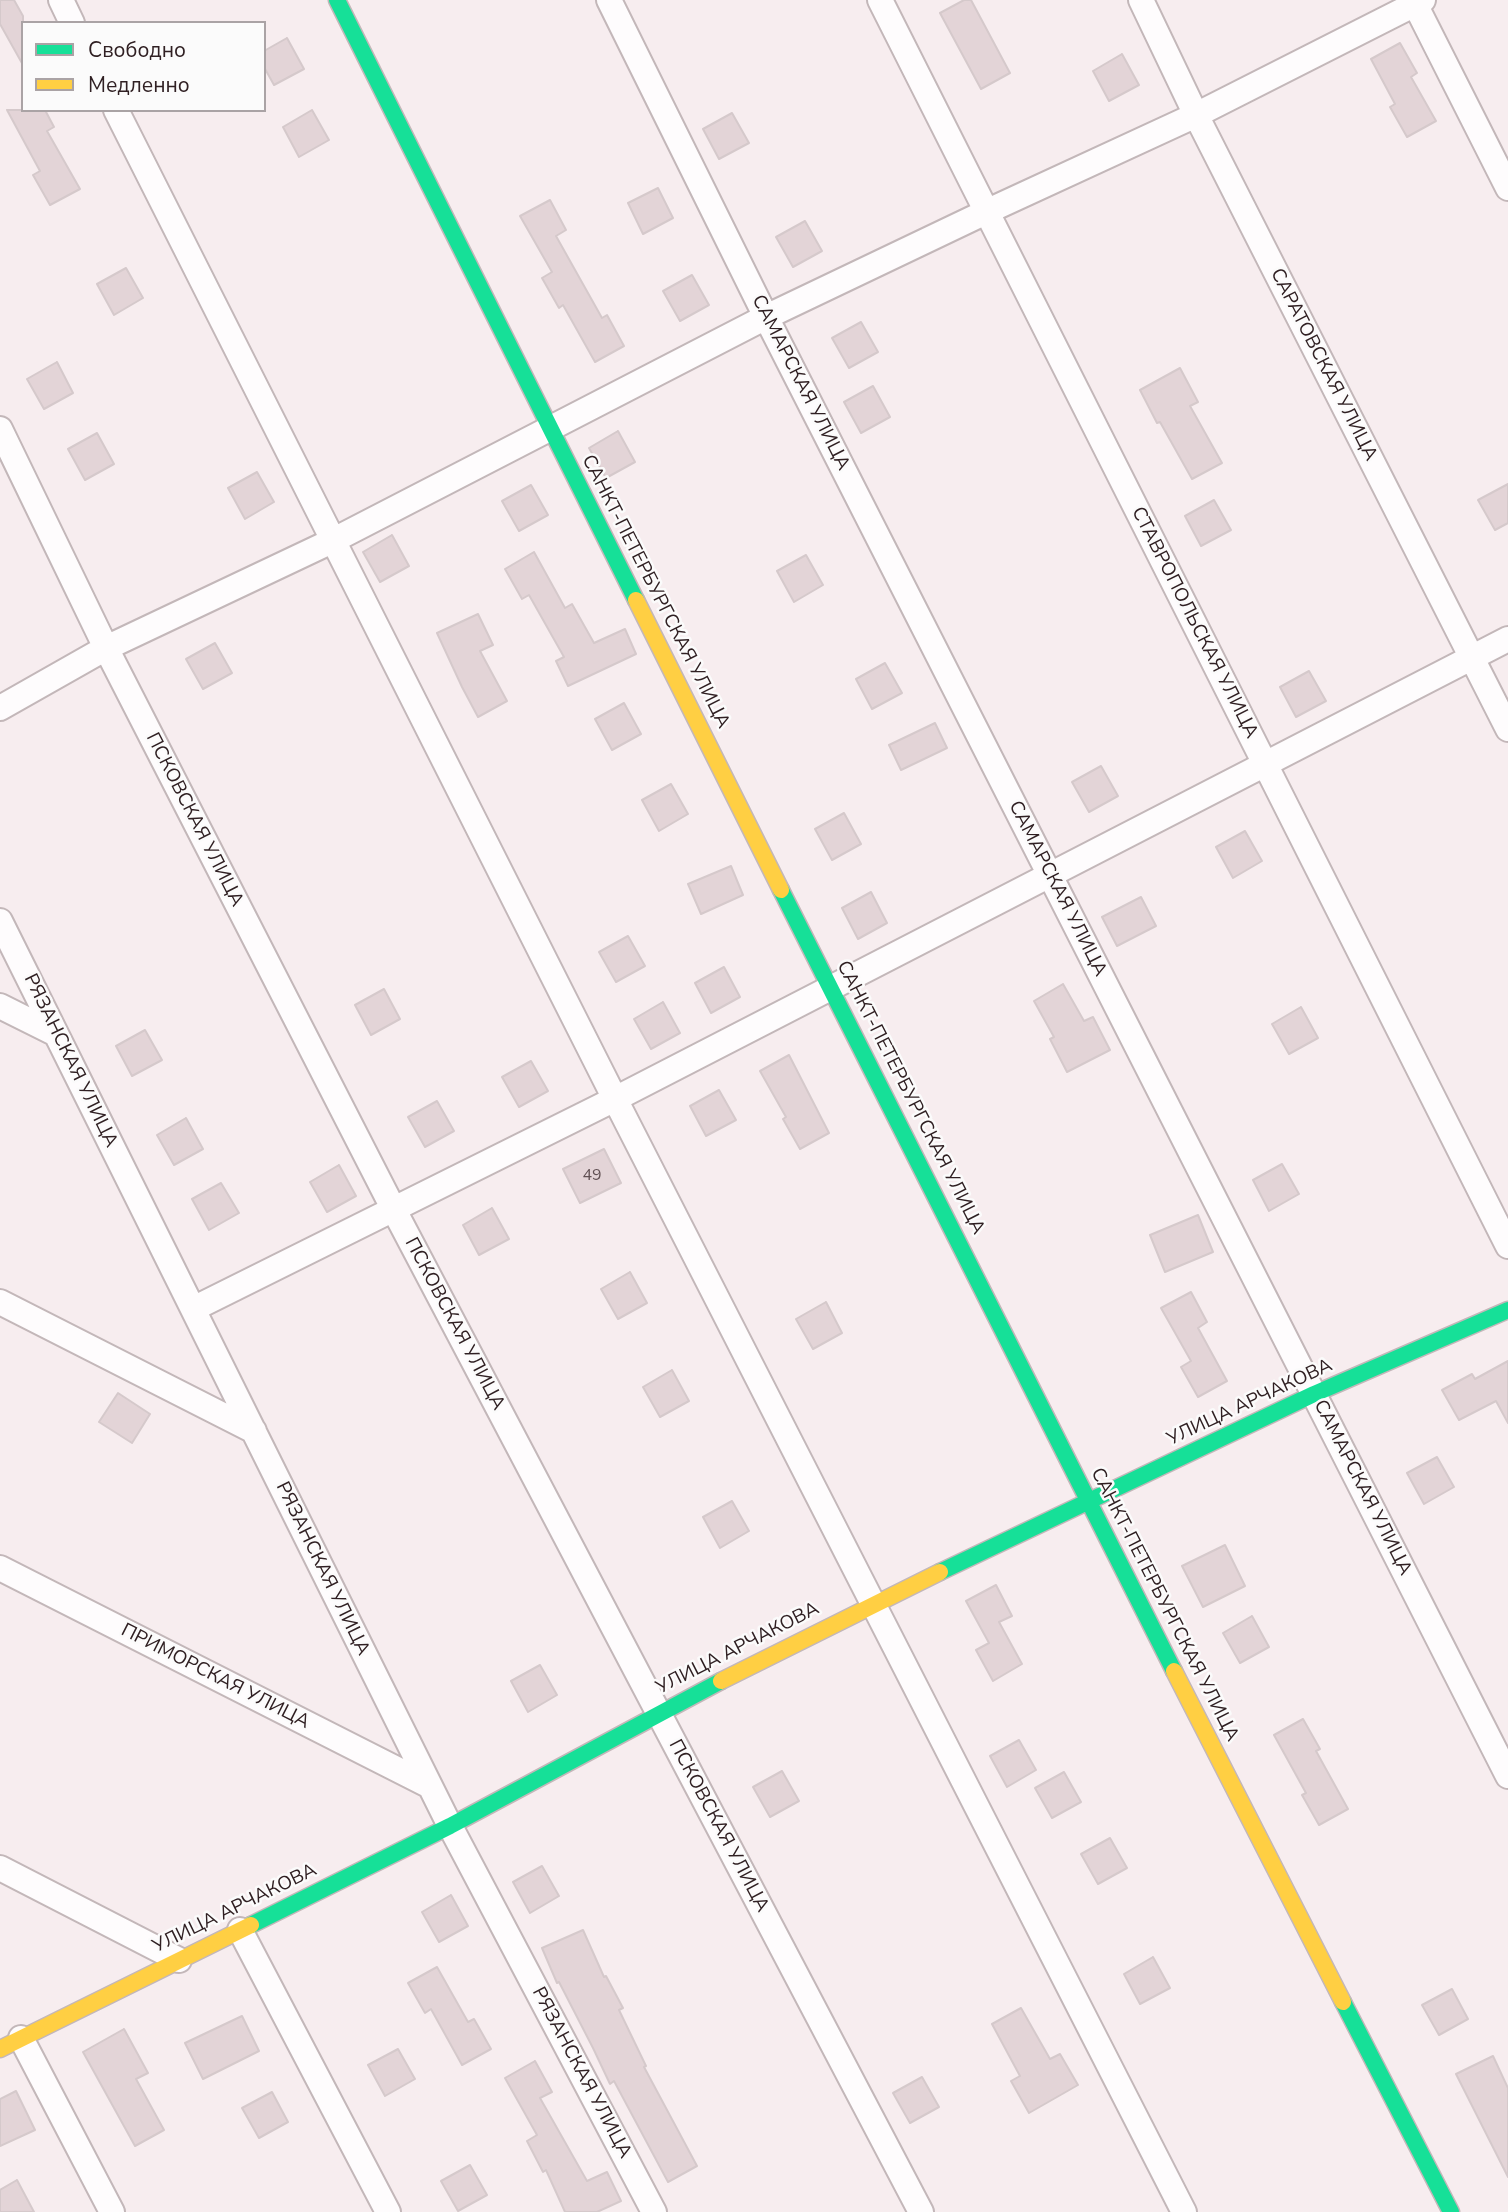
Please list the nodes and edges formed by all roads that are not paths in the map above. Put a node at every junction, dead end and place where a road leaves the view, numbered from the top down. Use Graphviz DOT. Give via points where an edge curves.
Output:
graph roads {
  1 [pos="61,0"];
  2 [pos="337,0"];
  3 [pos="609,0"];
  4 [pos="880,0"];
  5 [pos="1141,0"];
  6 [pos="1417,1"];
  7 [pos="71,21"];
  8 [pos="117,112"];
  9 [pos="1196,115"];
  10 [pos="1508,188"];
  11 [pos="988,211"];
  12 [pos="766,317"];
  13 [pos="0,429"];
  14 [pos="550,430"];
  15 [pos="332,541"];
  16 [pos="1508,639"];
  17 [pos="106,648"];
  18 [pos="1472,658"];
  19 [pos="0,708"];
  20 [pos="1508,729"];
  21 [pos="1265,765"];
  22 [pos="1050,876"];
  23 [pos="0,921"];
  24 [pos="831,987"];
  25 [pos="0,1006"];
  26 [pos="57,1034"];
  27 [pos="615,1099"];
  28 [pos="394,1210"];
  29 [pos="1508,1246"];
  30 [pos="0,1302"];
  31 [pos="193,1309"];
  32 [pos="1508,1310"];
  33 [pos="1314,1394"];
  34 [pos="254,1432"];
  35 [pos="1089,1503"];
  36 [pos="0,1568"];
  37 [pos="873,1604"];
  38 [pos="659,1713"];
  39 [pos="1508,1776"];
  40 [pos="430,1786"];
  41 [pos="450,1826"];
  42 [pos="0,1868"];
  43 [pos="240,1930"];
  44 [pos="179,1960"];
  45 [pos="11,2044"];
  46 [pos="112,2212"];
  47 [pos="388,2212"];
  48 [pos="654,2212"];
  49 [pos="921,2212"];
  50 [pos="1184,2212"];
  51 [pos="1451,2212"];
  1 -- 7 [label="street"];
  2 -- 14 [label="street, САНКТ-ПЕТЕРБУРГСКАЯ УЛИЦА"];
  3 -- 12 [label="street, САМАРСКАЯ УЛИЦА"];
  4 -- 11 [label="street, СТАВРОПОЛЬСКАЯ УЛИЦА"];
  5 -- 9 [label="street, САРАТОВСКАЯ УЛИЦА"];
  6 -- 9 [label="street"];
  6 -- 10 [label="street"];
  8 -- 15 [label="street"];
  9 -- 11 [label="street"];
  9 -- 18 [label="street, САРАТОВСКАЯ УЛИЦА"];
  11 -- 12 [label="street"];
  11 -- 21 [label="street, СТАВРОПОЛЬСКАЯ УЛИЦА"];
  12 -- 14 [label="street"];
  12 -- 22 [label="street, САМАРСКАЯ УЛИЦА"];
  13 -- 17 [label="street, ПСКОВСКАЯ УЛИЦА"];
  14 -- 15 [label="street"];
  14 -- 24 [label="street, САНКТ-ПЕТЕРБУРГСКАЯ УЛИЦА"];
  15 -- 17 [label="street"];
  15 -- 27 [label="street"];
  16 -- 18 [label="street"];
  17 -- 19 [label="street"];
  17 -- 28 [label="street, ПСКОВСКАЯ УЛИЦА"];
  18 -- 20 [label="street, САРАТОВСКАЯ УЛИЦА"];
  18 -- 21 [label="street"];
  21 -- 22 [label="street"];
  21 -- 29 [label="street, СТАВРОПОЛЬСКАЯ УЛИЦА"];
  22 -- 24 [label="street"];
  22 -- 33 [label="street, САМАРСКАЯ УЛИЦА"];
  23 -- 26 [label="street, РЯЗАНСКАЯ УЛИЦА"];
  24 -- 27 [label="street"];
  24 -- 35 [label="street, САНКТ-ПЕТЕРБУРГСКАЯ УЛИЦА"];
  25 -- 26 [label="street"];
  26 -- 31 [label="street, РЯЗАНСКАЯ УЛИЦА"];
  27 -- 28 [label="street"];
  27 -- 37 [label="street"];
  28 -- 31 [label="street"];
  28 -- 38 [label="street, ПСКОВСКАЯ УЛИЦА"];
  30 -- 34 [label="street"];
  31 -- 34 [label="street, РЯЗАНСКАЯ УЛИЦА"];
  32 -- 33 [label="street, УЛИЦА АРЧАКОВА"];
  33 -- 35 [label="street, УЛИЦА АРЧАКОВА"];
  33 -- 39 [label="street, САМАРСКАЯ УЛИЦА"];
  34 -- 40 [label="street, РЯЗАНСКАЯ УЛИЦА"];
  35 -- 37 [label="street, УЛИЦА АРЧАКОВА"];
  35 -- 51 [label="street, САНКТ-ПЕТЕРБУРГСКАЯ УЛИЦА"];
  36 -- 40 [label="street, ПРИМОРСКАЯ УЛИЦА"];
  37 -- 38 [label="street, УЛИЦА АРЧАКОВА"];
  37 -- 50 [label="street"];
  38 -- 41 [label="street, УЛИЦА АРЧАКОВА"];
  38 -- 49 [label="street, ПСКОВСКАЯ УЛИЦА"];
  40 -- 41 [label="street, РЯЗАНСКАЯ УЛИЦА"];
  41 -- 43 [label="street, УЛИЦА АРЧАКОВА"];
  41 -- 48 [label="street, РЯЗАНСКАЯ УЛИЦА"];
  42 -- 44 [label="street"];
  43 -- 44 [label="street, УЛИЦА АРЧАКОВА"];
  43 -- 47 [label="street"];
  44 -- 45 [label="street, УЛИЦА АРЧАКОВА"];
  45 -- 46 [label="street"];
}
